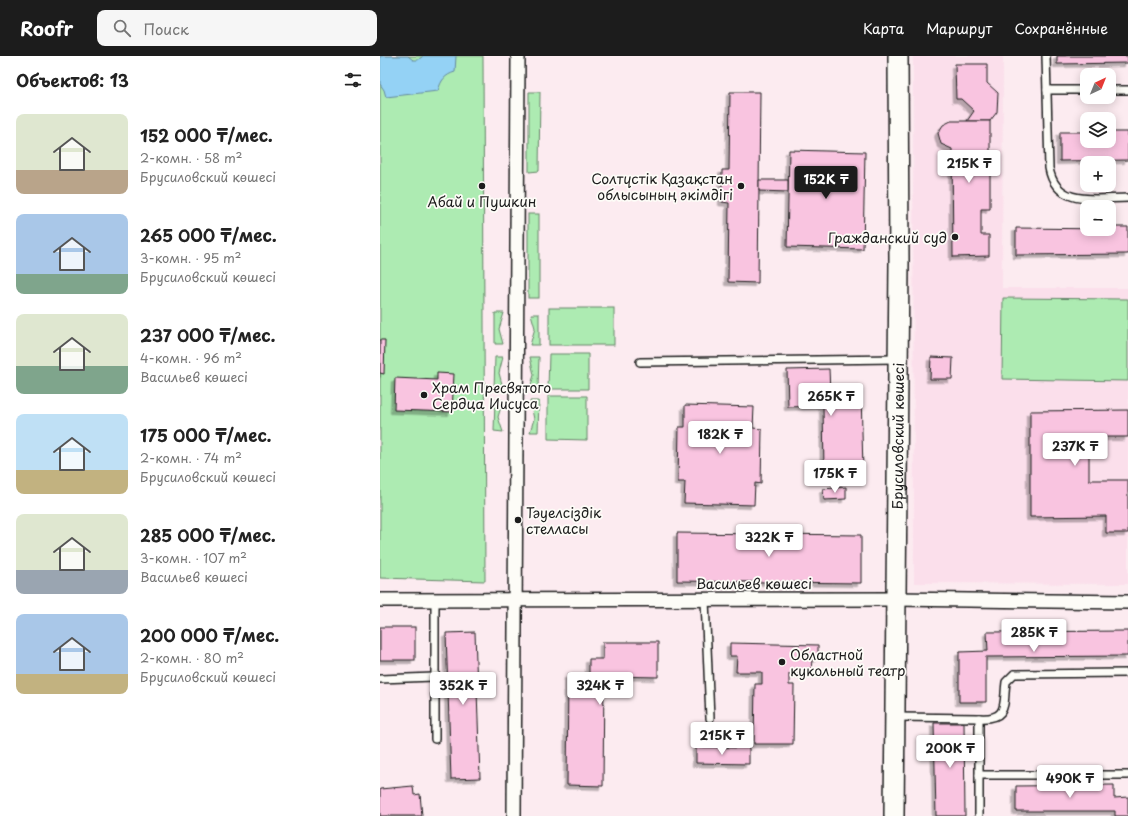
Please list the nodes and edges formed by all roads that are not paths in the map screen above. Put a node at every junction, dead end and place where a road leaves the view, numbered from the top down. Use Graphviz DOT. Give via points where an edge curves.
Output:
graph roads {
  1 [pos="518,56"];
  2 [pos="898,56"];
  3 [pos="1046,56"];
  4 [pos="1048,90"];
  5 [pos="1080,90"];
  6 [pos="1116,90"];
  7 [pos="1128,90"];
  8 [pos="1128,198"];
  9 [pos="898,360"];
  10 [pos="640,362"];
  11 [pos="896,599"];
  12 [pos="380,600"];
  13 [pos="435,600"];
  14 [pos="515,600"];
  15 [pos="705,600"];
  16 [pos="1128,602"];
  17 [pos="1128,673"];
  18 [pos="434,677"];
  19 [pos="380,679"];
  20 [pos="896,717"];
  21 [pos="710,718"];
  22 [pos="979,718"];
  23 [pos="435,739"];
  24 [pos="979,775"];
  25 [pos="1128,775"];
  26 [pos="514,816"];
  27 [pos="894,816"];
  28 [pos="979,816"];
  1 -- 14 [label="street"];
  2 -- 9 [label="street, Брусиловский көшесі"];
  3 -- 4 [label="lane"];
  4 -- 5 [label="lane"];
  4 -- 8 [label="lane" via="1049,168 1051,179 1057,188 1067,195 1078,198"];
  6 -- 7 [label="lane"];
  9 -- 10 [label="lane"];
  9 -- 11 [label="street, Брусиловский көшесі"];
  11 -- 15 [label="street, Васильев көшесі"];
  11 -- 16 [label="street, Васильев көшесі"];
  11 -- 20 [label="street, Брусиловский көшесі"];
  12 -- 13 [label="street, Васильев көшесі"];
  13 -- 14 [label="street, Васильев көшесі"];
  13 -- 18 [label="lane"];
  14 -- 15 [label="street, Васильев көшесі"];
  14 -- 26 [label="street"];
  15 -- 21 [label="lane"];
  17 -- 22 [label="lane" via="1014,674 1006,682 1005,704 1000,713 992,718"];
  18 -- 19 [label="lane"];
  18 -- 23 [label="lane"];
  20 -- 22 [label="lane"];
  20 -- 27 [label="street, Брусиловский көшесі"];
  22 -- 24 [label="lane"];
  24 -- 25 [label="lane"];
  24 -- 28 [label="lane"];
}
